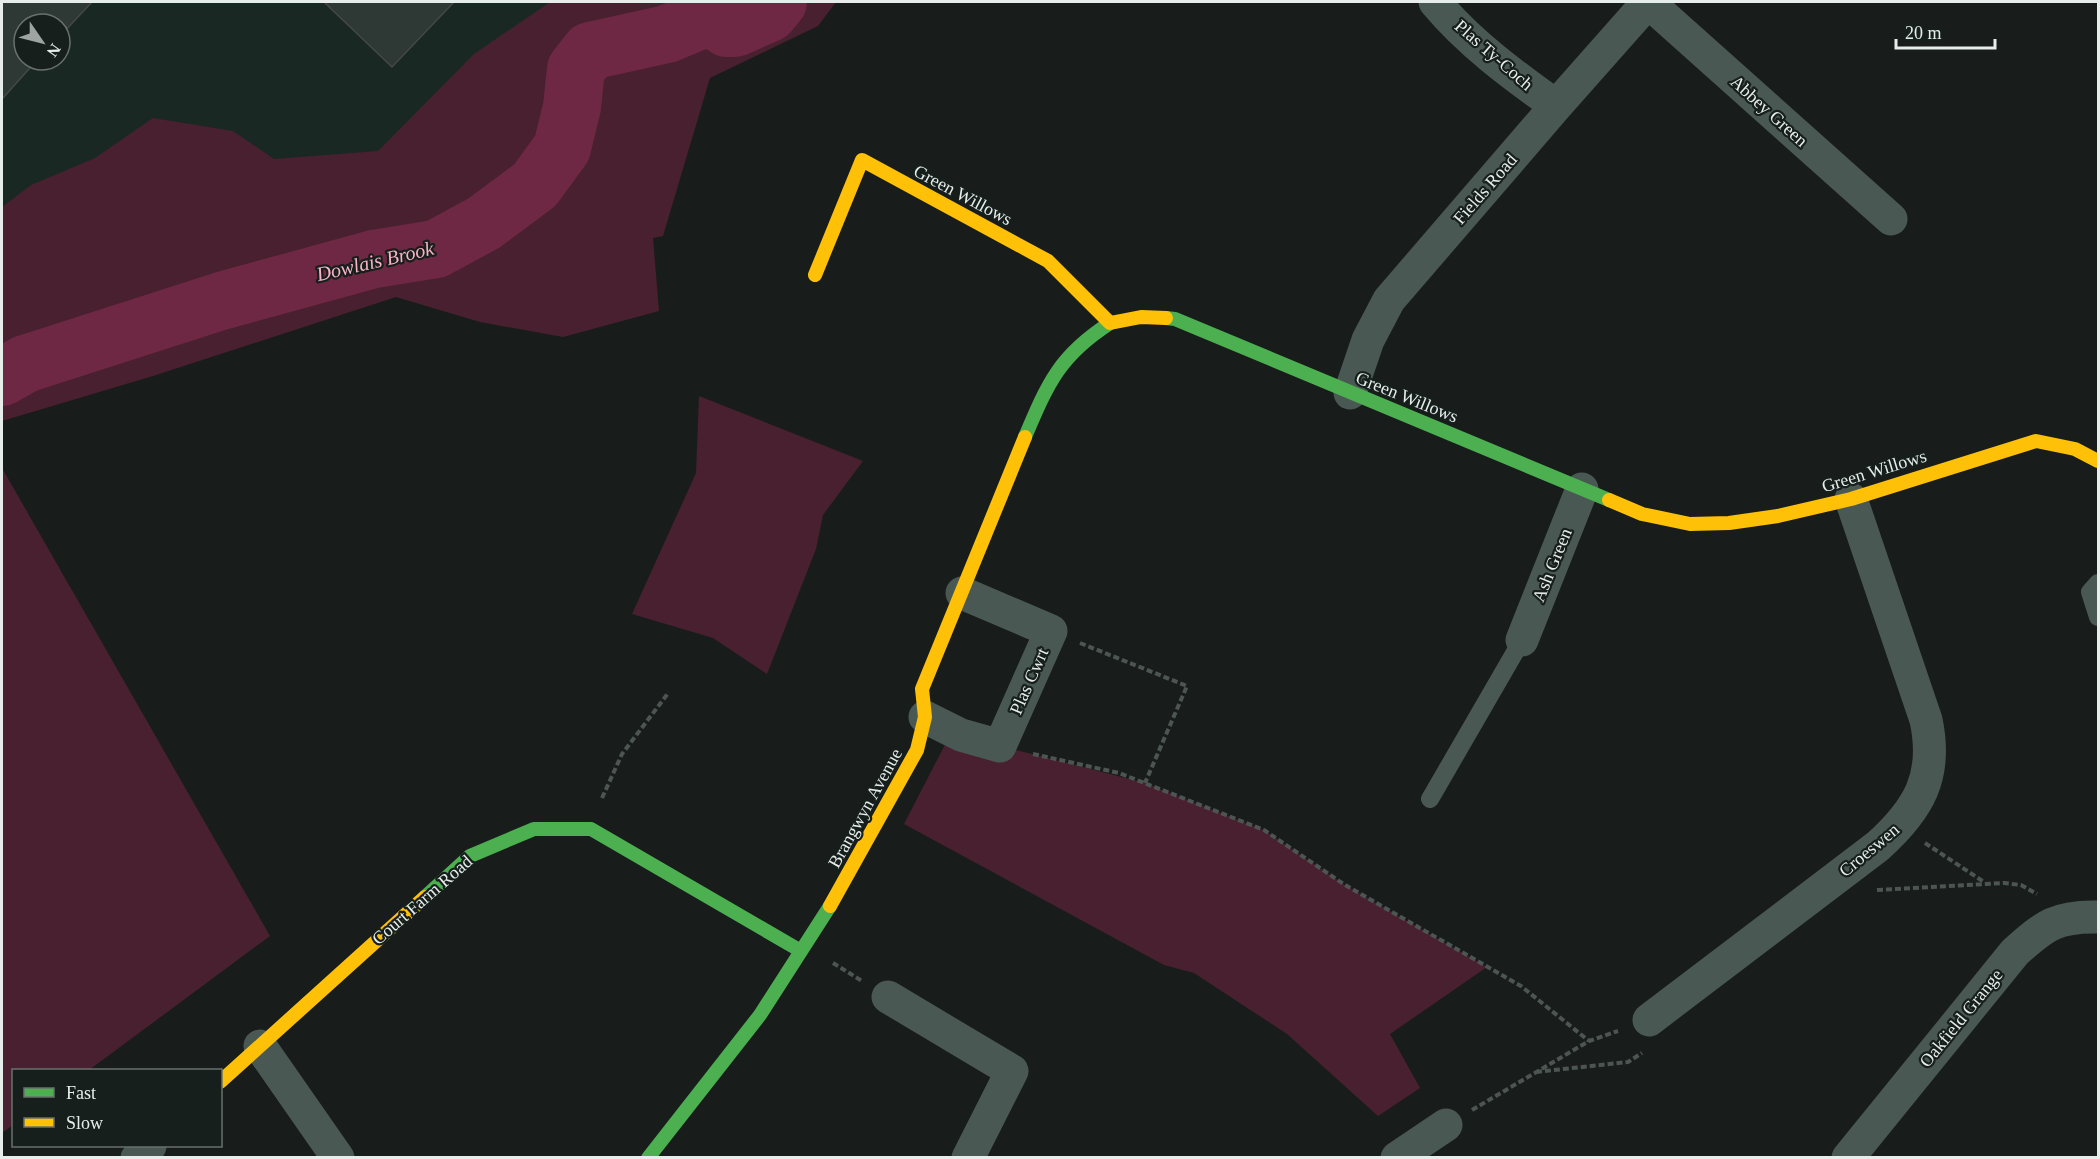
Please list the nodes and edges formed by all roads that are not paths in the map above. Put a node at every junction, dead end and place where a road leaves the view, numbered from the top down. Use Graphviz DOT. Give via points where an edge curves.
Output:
graph roads {
  1 [pos="1435,2"];
  2 [pos="1648,2"];
  3 [pos="1556,106"];
  4 [pos="1891,219"];
  5 [pos="815,275"];
  6 [pos="1110,323"];
  7 [pos="1350,393"];
  8 [pos="2098,461"];
  9 [pos="1582,489"];
  10 [pos="1851,499"];
  11 [pos="2098,583"];
  12 [pos="962,593"];
  13 [pos="2098,617"];
  14 [pos="1522,640"];
  15 [pos="925,717"];
  16 [pos="1430,799"];
  17 [pos="2098,917"];
  18 [pos="803,948"];
  19 [pos="888,997"];
  20 [pos="1648,1035"];
  21 [pos="260,1046"];
  22 [pos="222,1080"];
  23 [pos="1446,1125"];
  24 [pos="149,1147"];
  25 [pos="137,1158"];
  26 [pos="338,1158"];
  27 [pos="648,1158"];
  28 [pos="968,1158"];
  29 [pos="1397,1158"];
  30 [pos="1848,1158"];
  1 -- 3 [label="street, Plas Ty-Coch" via="1509,72"];
  2 -- 3 [label="street, Fields Road"];
  2 -- 4 [label="street, Abbey Green"];
  3 -- 7 [label="street, Fields Road" via="1389,300 1368,340"];
  5 -- 6 [label="street, Green Willows" via="862,160 1048,261"];
  6 -- 7 [label="street, Green Willows" via="1141,317 1175,319"];
  6 -- 12 [label="street, Brangwyn Avenue" via="1083,340 1060,363 1044,392"];
  7 -- 9 [label="street, Green Willows"];
  8 -- 10 [label="street, Green Willows" via="2075,449 2036,441"];
  9 -- 10 [label="street, Green Willows" via="1642,514 1690,524 1778,516"];
  9 -- 14 [label="street, Ash Green"];
  10 -- 20 [label="street, Croeswen" via="1926,720 1930,762 1924,785 1900,826 1878,846"];
  11 -- 13 [label="lane" via="2090,592"];
  12 -- 15 [label="street, Brangwyn Avenue" via="922,689"];
  12 -- 15 [label="street, Plas Cwrt" via="1052,631 1000,746 961,735"];
  14 -- 16 [label="lane"];
  15 -- 18 [label="street, Brangwyn Avenue" via="917,750 844,883"];
  17 -- 30 [label="street, Oakfield Grange" via="2056,921 2015,952"];
  18 -- 21 [label="street, Court Farm Road" via="591,829 534,829 470,856"];
  18 -- 27 [label="street, Brangwyn Avenue" via="760,1015"];
  19 -- 28 [label="street" via="1012,1071"];
  21 -- 22 [label="street, Court Farm Road"];
  21 -- 26 [label="street"];
  23 -- 29 [label="street"];
  24 -- 25 [label="street"];
}
